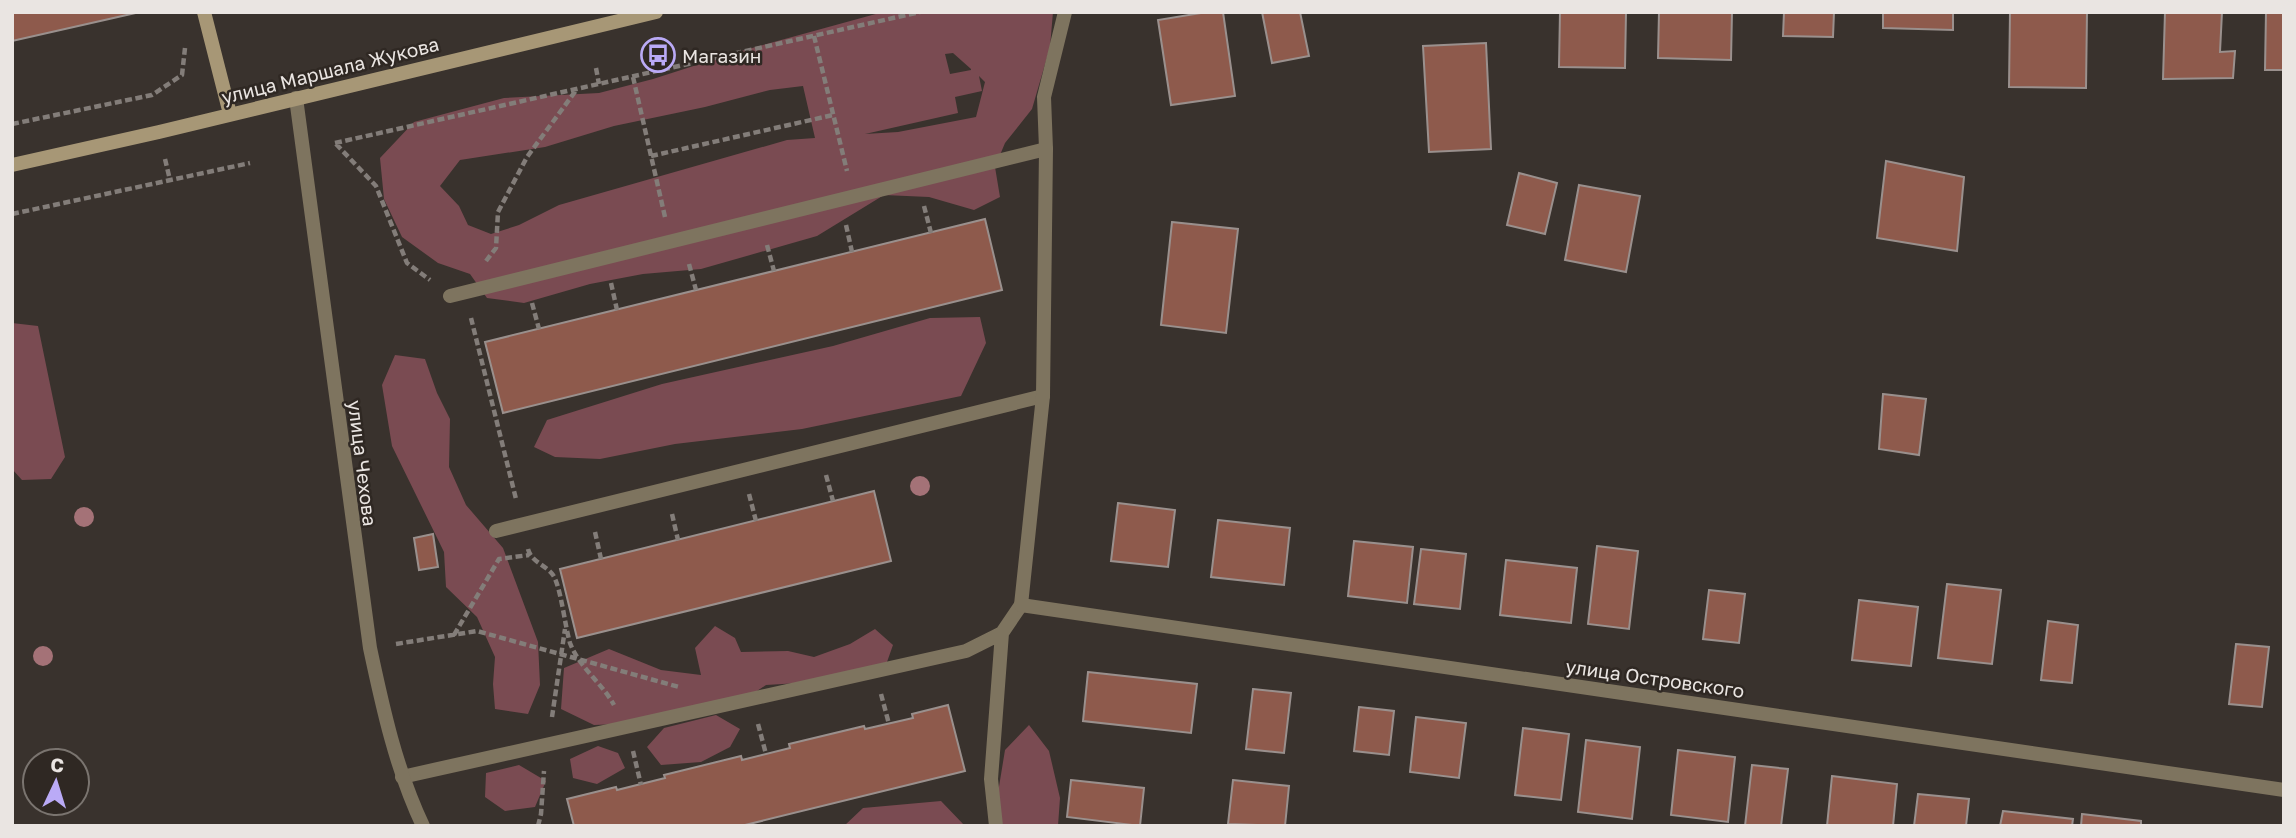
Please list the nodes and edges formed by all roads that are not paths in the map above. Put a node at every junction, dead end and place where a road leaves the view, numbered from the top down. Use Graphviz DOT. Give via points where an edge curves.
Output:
graph roads {
  1 [pos="204,12"];
  2 [pos="656,12"];
  3 [pos="1065,12"];
  4 [pos="296,98"];
  5 [pos="230,114"];
  6 [pos="1046,149"];
  7 [pos="12,164"];
  8 [pos="457,294"];
  9 [pos="1043,396"];
  10 [pos="496,531"];
  11 [pos="1021,605"];
  12 [pos="1002,634"];
  13 [pos="402,777"];
  14 [pos="2284,790"];
  15 [pos="423,826"];
  16 [pos="996,826"];
  1 -- 5 [label="main road"];
  2 -- 4 [label="main road, улица Маршала Жукова"];
  3 -- 6 [label="street" via="1044,97"];
  4 -- 5 [label="main road, улица Маршала Жукова"];
  4 -- 13 [label="street, улица Чехова" via="370,648"];
  5 -- 7 [label="main road, улица Маршала Жукова"];
  6 -- 8 [label="street"];
  6 -- 9 [label="street"];
  9 -- 10 [label="street"];
  9 -- 11 [label="street"];
  11 -- 12 [label="street"];
  11 -- 14 [label="street, улица Островского"];
  12 -- 13 [label="street" via="966,651"];
  12 -- 16 [label="street" via="991,779"];
  13 -- 15 [label="street, улица Чехова"];
}
